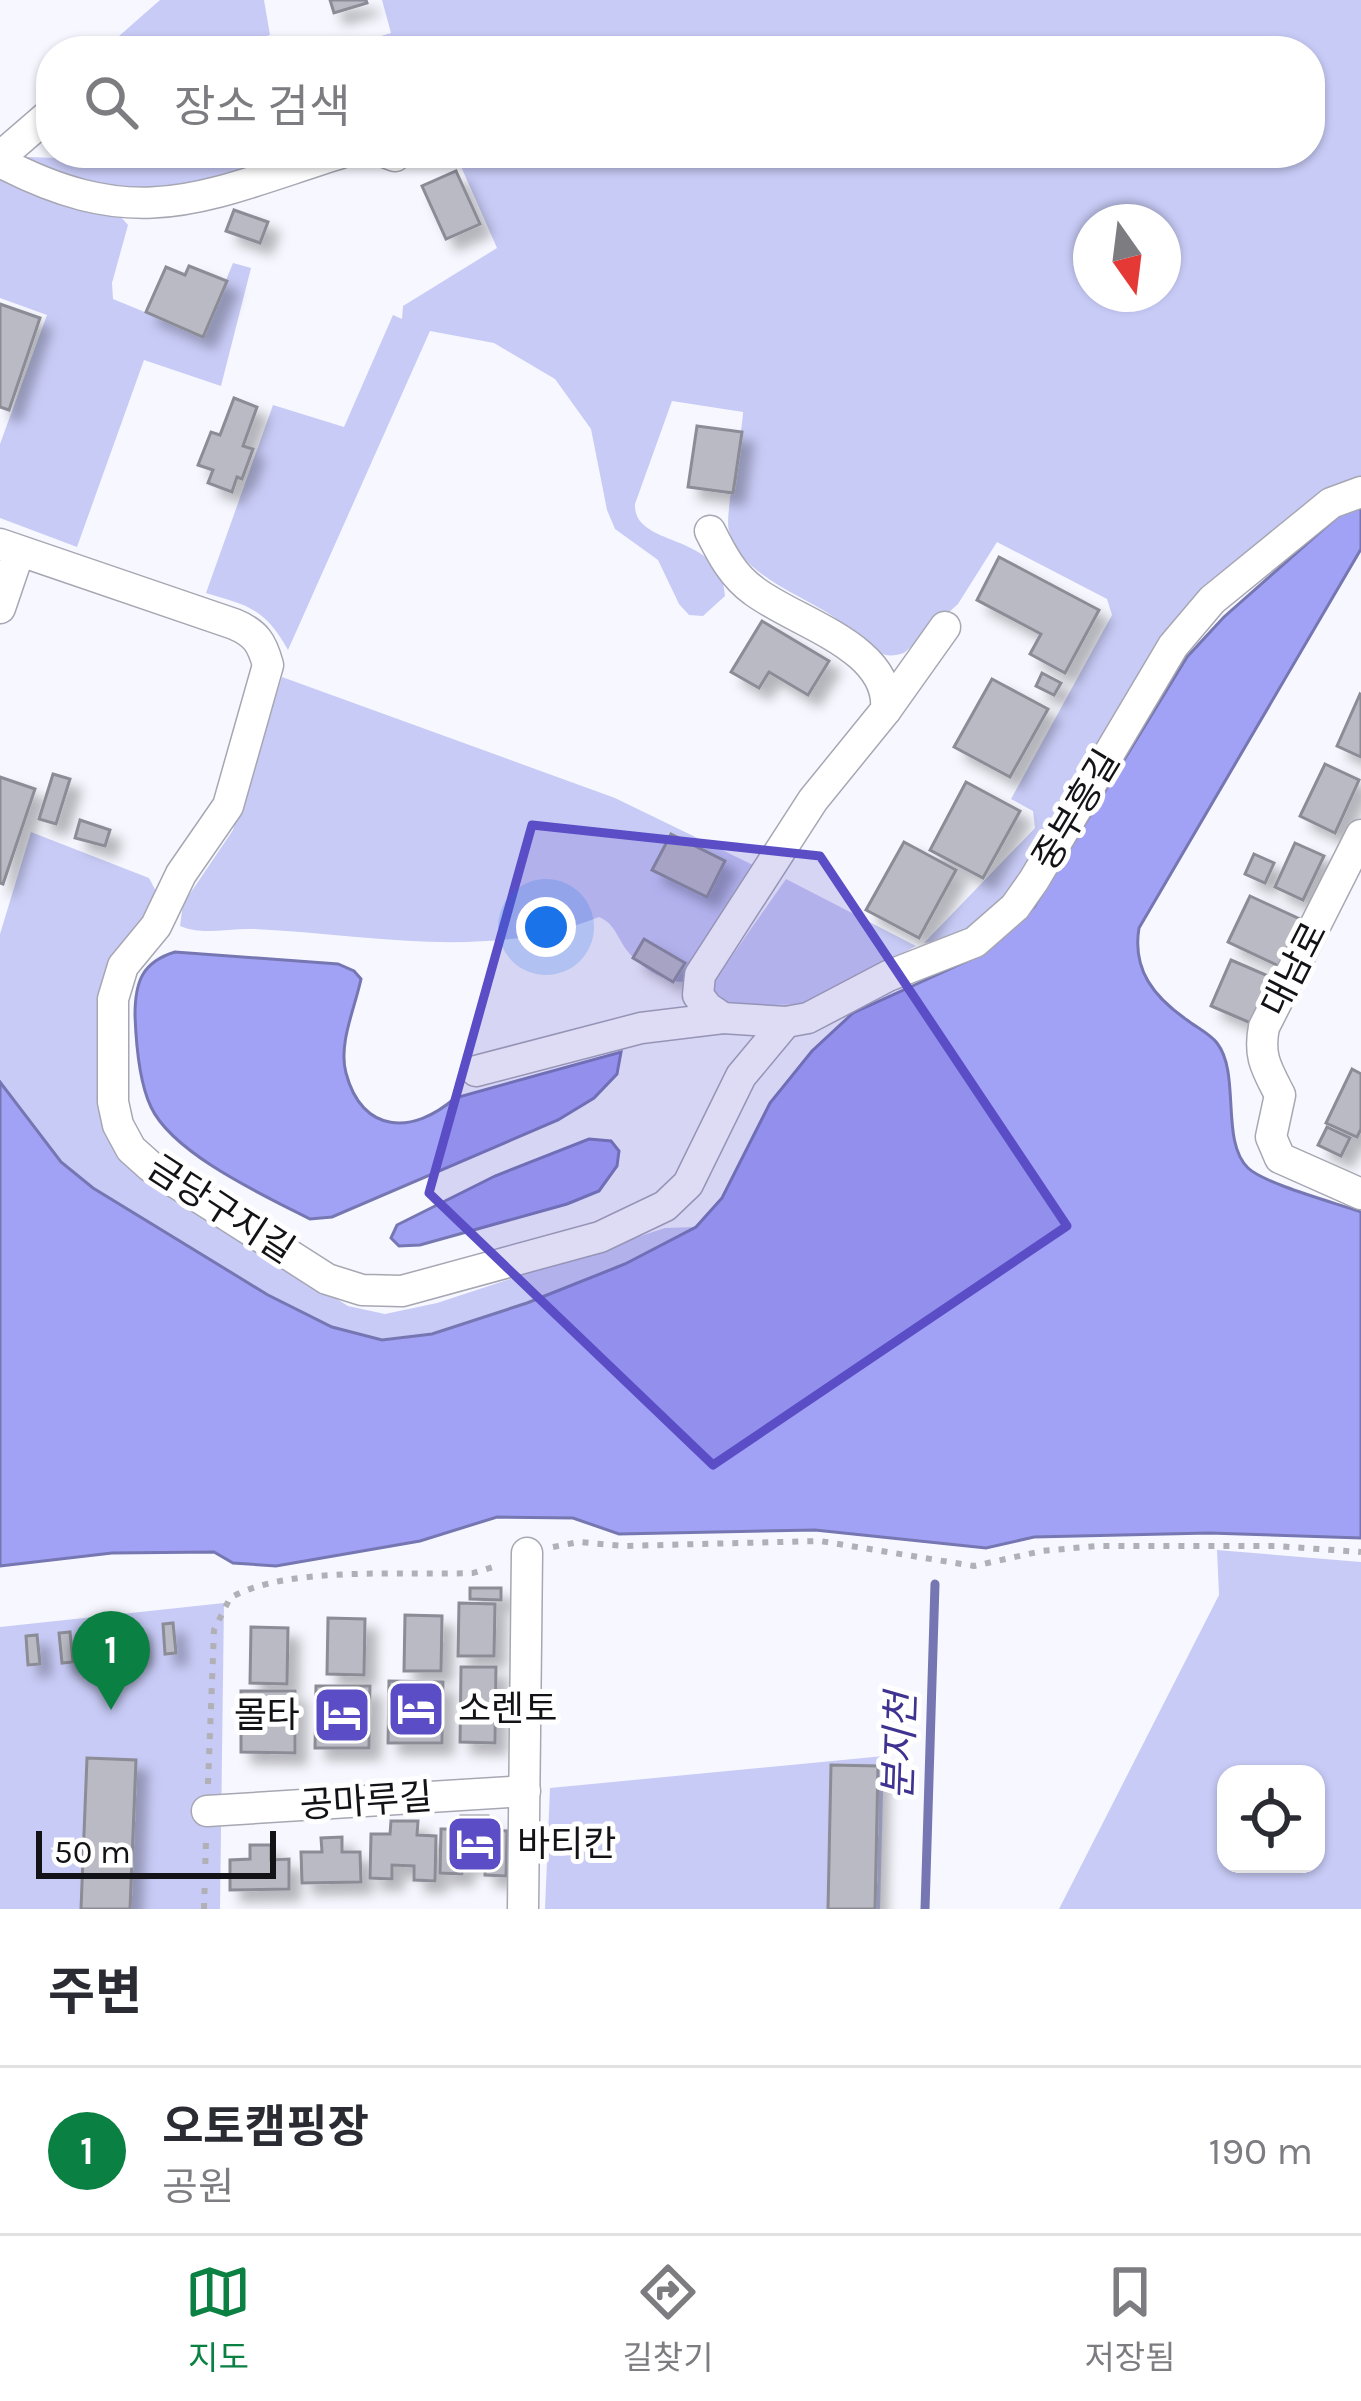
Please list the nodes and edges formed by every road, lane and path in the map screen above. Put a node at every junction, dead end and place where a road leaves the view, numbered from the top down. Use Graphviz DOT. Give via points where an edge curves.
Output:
graph roads {
  1 [pos="36,127"];
  2 [pos="0,160"];
  3 [pos="294,168"];
  4 [pos="1361,492"];
  5 [pos="710,532"];
  6 [pos="10,548"];
  7 [pos="0,608"];
  8 [pos="945,627"];
  9 [pos="886,710"];
  10 [pos="1361,835"];
  11 [pos="723,1018"];
  12 [pos="786,1022"];
  13 [pos="476,1071"];
  14 [pos="1361,1194"];
  15 [pos="1361,1552"];
  16 [pos="527,1553"];
  17 [pos="525,1791"];
  18 [pos="208,1811"];
  19 [pos="204,1909"];
  20 [pos="523,1909"];
  1 -- 2 [label="street"];
  2 -- 3 [label="street" via="90,197 157,205"];
  4 -- 12 [label="street, 중부흥길" via="1331,502 1212,600 1173,646 1015,907 975,942"];
  5 -- 9 [label="street" via="756,593 852,649 877,673"];
  6 -- 7 [label="street, 금당구지길"];
  6 -- 12 [label="street, 금당구지길" via="234,624 262,645 268,665 228,806 123,966 113,999 113,1102 131,1149 150,1166 327,1279 402,1292 600,1237 665,1207 688,1184 741,1076"];
  8 -- 9 [label="street"];
  9 -- 11 [label="street" via="788,835 700,975 698,995"];
  10 -- 14 [label="street, 대남로" via="1260,1047 1280,1095 1271,1137 1280,1158"];
  11 -- 12 [label="street, 중부흥길"];
  11 -- 13 [label="street, 중부흥길" via="641,1028"];
  15 -- 16 [label="path" via="1096,1546 974,1566 820,1541 579,1542"];
  16 -- 17 [label="street"];
  16 -- 18 [label="path" via="473,1573 300,1579 230,1598 214,1630"];
  17 -- 18 [label="street, 공마루길"];
  17 -- 20 [label="street"];
  18 -- 19 [label="path"];
}
